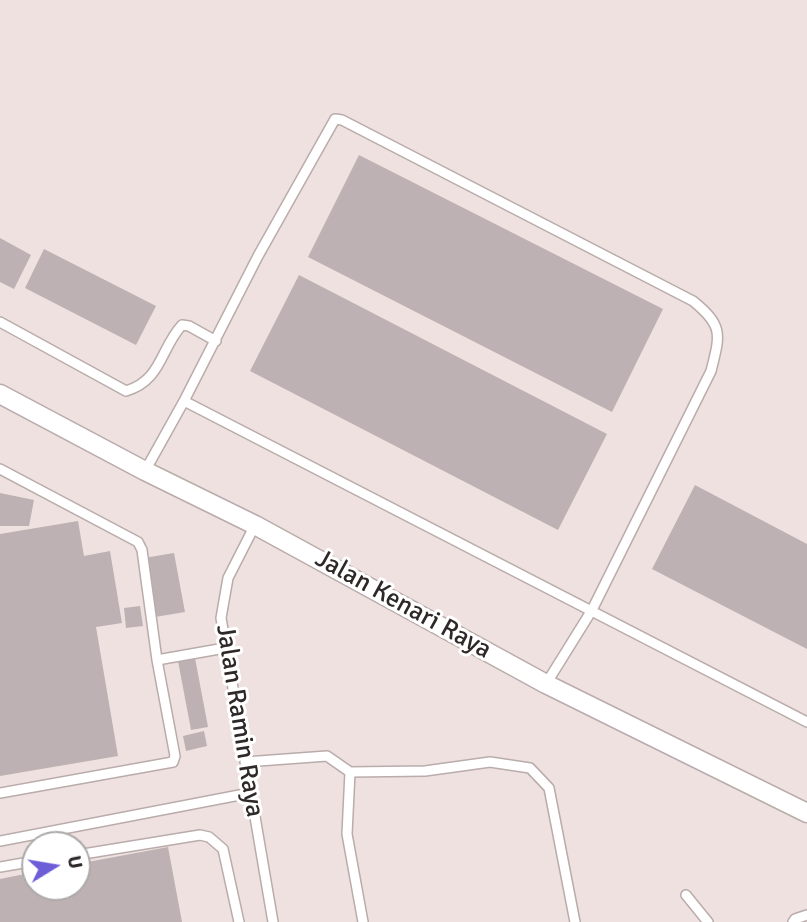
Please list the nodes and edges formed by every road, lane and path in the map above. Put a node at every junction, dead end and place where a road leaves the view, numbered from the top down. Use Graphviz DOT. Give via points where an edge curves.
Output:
graph roads {
  1 [pos="0,322"];
  2 [pos="216,341"];
  3 [pos="0,394"];
  4 [pos="184,401"];
  5 [pos="0,469"];
  6 [pos="145,471"];
  7 [pos="255,525"];
  8 [pos="592,610"];
  9 [pos="225,649"];
  10 [pos="158,660"];
  11 [pos="546,684"];
  12 [pos="807,722"];
  13 [pos="245,762"];
  14 [pos="350,772"];
  15 [pos="0,793"];
  16 [pos="250,793"];
  17 [pos="807,813"];
  18 [pos="0,841"];
  19 [pos="91,853"];
  20 [pos="21,863"];
  21 [pos="0,867"];
  22 [pos="686,895"];
  23 [pos="807,915"];
  24 [pos="239,922"];
  25 [pos="273,922"];
  26 [pos="363,922"];
  27 [pos="575,922"];
  28 [pos="708,922"];
  29 [pos="793,922"];
  1 -- 2 [label="lane" via="126,391 151,377 182,325"];
  2 -- 4 [label="lane"];
  2 -- 8 [label="lane" via="336,118 693,301 710,314 719,334 711,371"];
  3 -- 6 [label="street, Jalan Kenari Raya"];
  4 -- 6 [label="lane"];
  4 -- 8 [label="lane"];
  5 -- 10 [label="lane" via="138,542"];
  6 -- 7 [label="street, Jalan Kenari Raya"];
  7 -- 9 [label="lane, Jalan Ramin Raya" via="228,578 221,618"];
  7 -- 11 [label="street, Jalan Kenari Raya"];
  8 -- 11 [label="lane"];
  8 -- 12 [label="lane"];
  9 -- 10 [label="lane"];
  9 -- 13 [label="lane, Jalan Ramin Raya"];
  10 -- 15 [label="lane" via="173,762"];
  11 -- 17 [label="street, Jalan Kenari Raya"];
  13 -- 14 [label="lane" via="327,756"];
  13 -- 16 [label="lane, Jalan Ramin Raya"];
  14 -- 26 [label="lane" via="347,834"];
  14 -- 27 [label="lane" via="425,771 490,762 530,768 549,788"];
  16 -- 18 [label="lane"];
  16 -- 25 [label="lane, Jalan Ramin Raya"];
  19 -- 24 [label="lane" via="209,837 223,849"];
  20 -- 21 [label="lane"];
  22 -- 28 [label="lane"];
  23 -- 29 [label="lane"];
}
